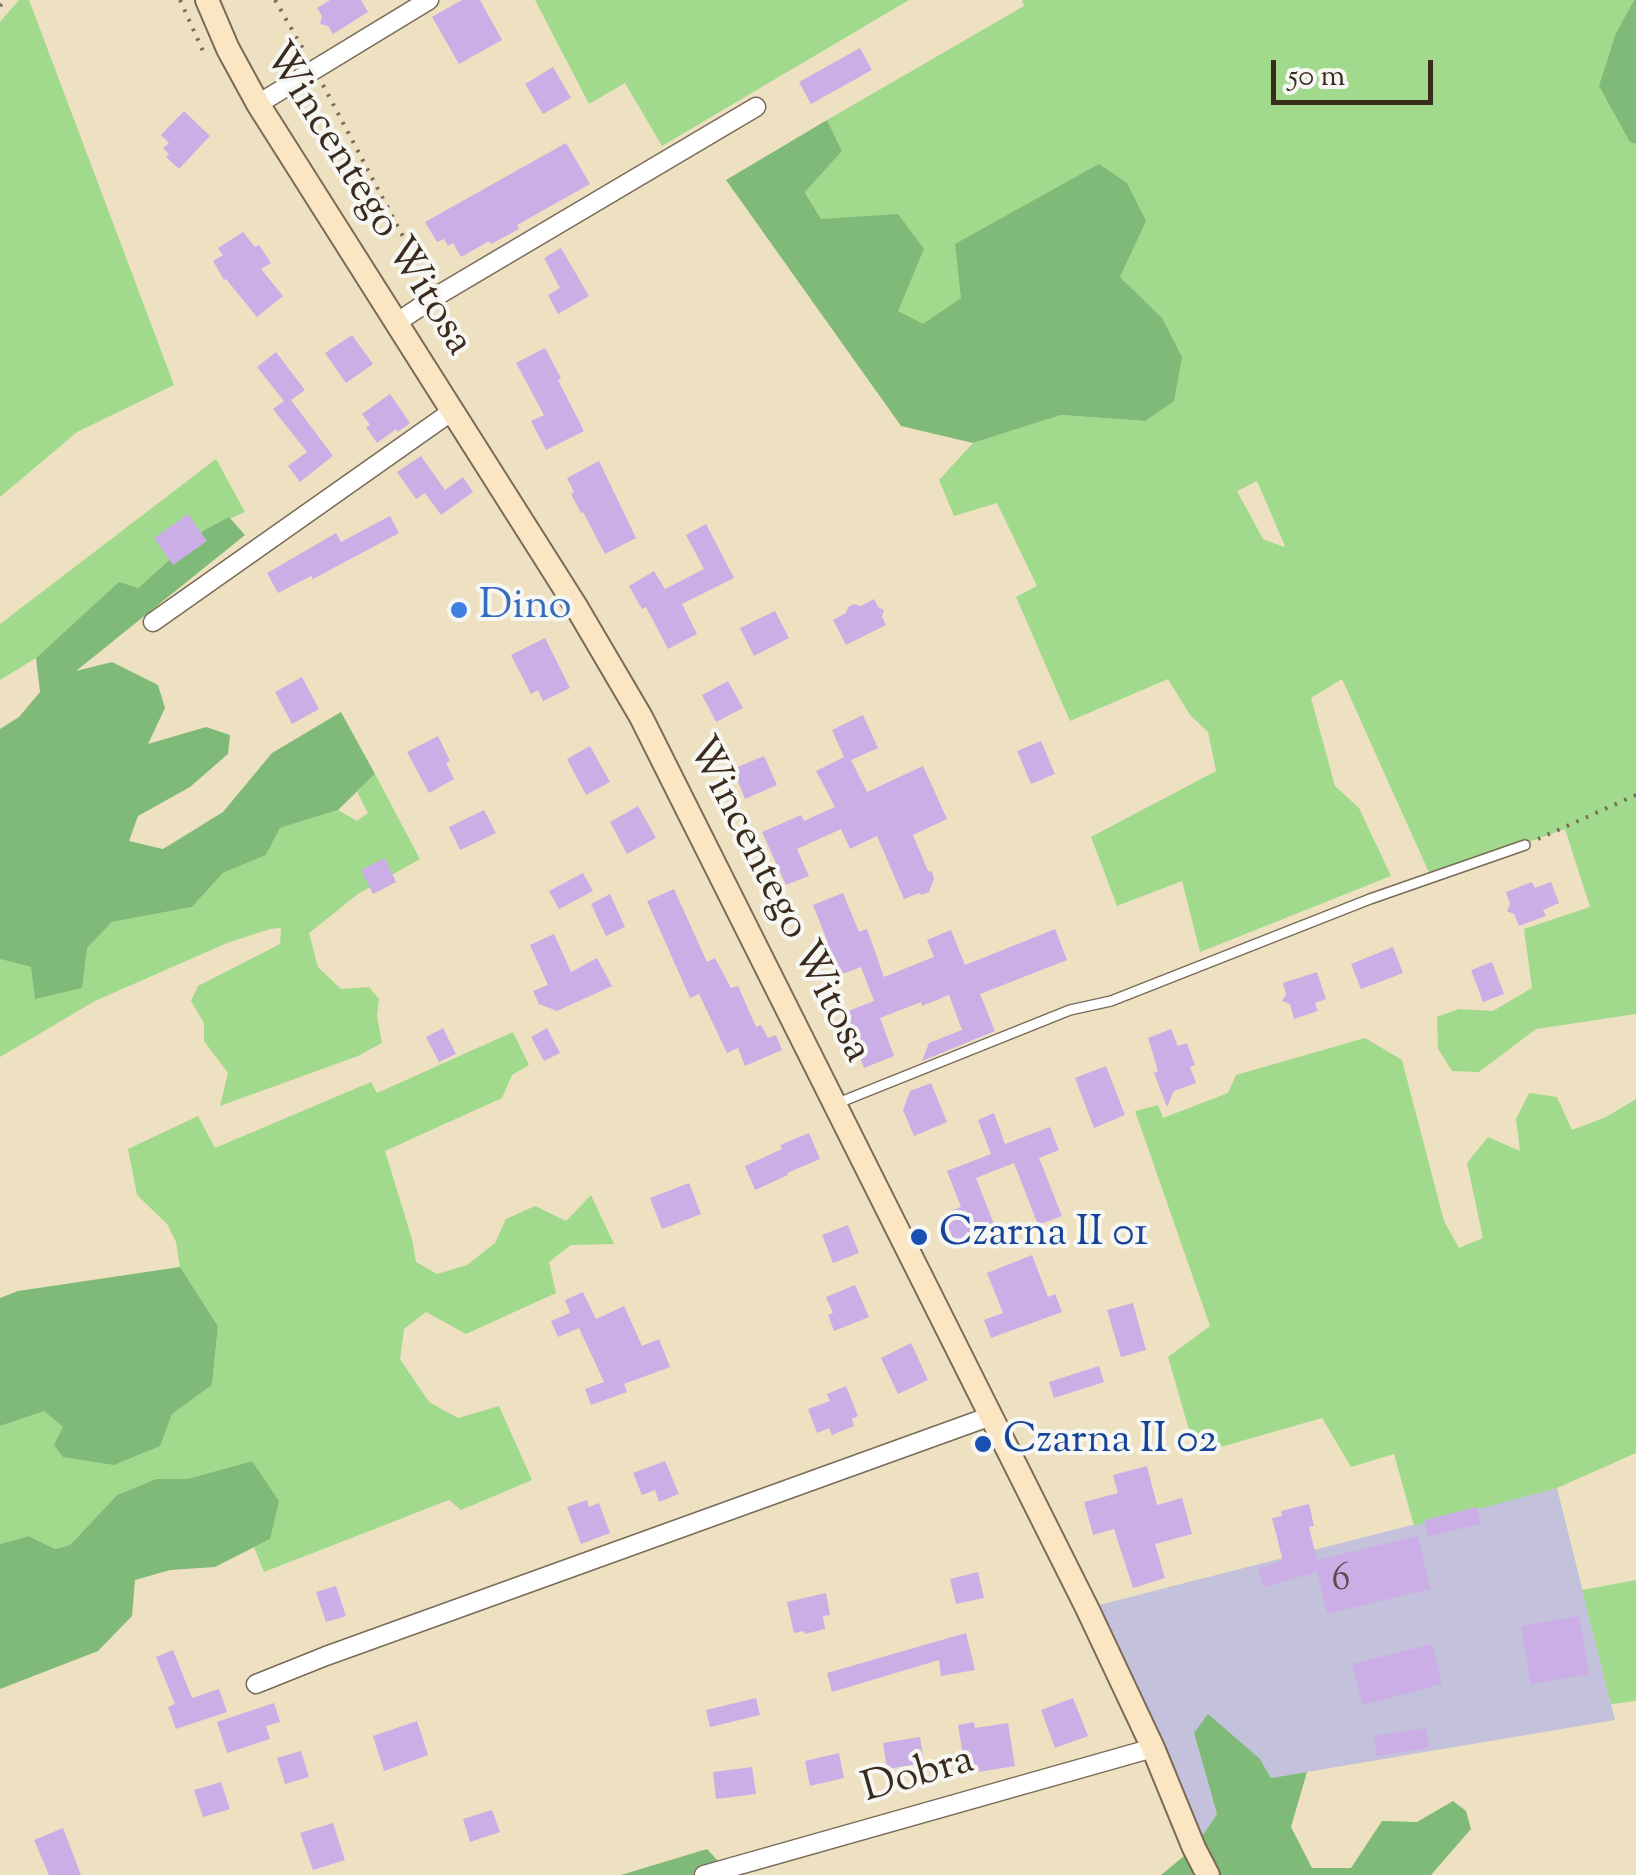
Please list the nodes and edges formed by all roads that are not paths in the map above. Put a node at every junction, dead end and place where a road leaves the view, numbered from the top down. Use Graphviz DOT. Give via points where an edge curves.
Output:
graph roads {
  1 [pos="207,0"];
  2 [pos="430,0"];
  3 [pos="258,104"];
  4 [pos="756,108"];
  5 [pos="396,324"];
  6 [pos="451,412"];
  7 [pos="153,622"];
  8 [pos="1524,846"];
  9 [pos="836,1104"];
  10 [pos="991,1416"];
  11 [pos="256,1684"];
  12 [pos="1154,1748"];
  13 [pos="704,1875"];
  14 [pos="1208,1875"];
  1 -- 3 [label="main road, Wincentego Witosa"];
  2 -- 3 [label="street"];
  3 -- 5 [label="main road, Wincentego Witosa"];
  4 -- 5 [label="street"];
  5 -- 6 [label="main road, Wincentego Witosa"];
  6 -- 7 [label="street"];
  6 -- 9 [label="main road, Wincentego Witosa" via="642,717"];
  8 -- 9 [label="lane" via="1111,1001 1070,1010"];
  9 -- 10 [label="main road, Wincentego Witosa"];
  10 -- 11 [label="street"];
  10 -- 12 [label="main road, Wincentego Witosa"];
  12 -- 13 [label="street, Dobra"];
  12 -- 14 [label="main road, Wincentego Witosa"];
}
